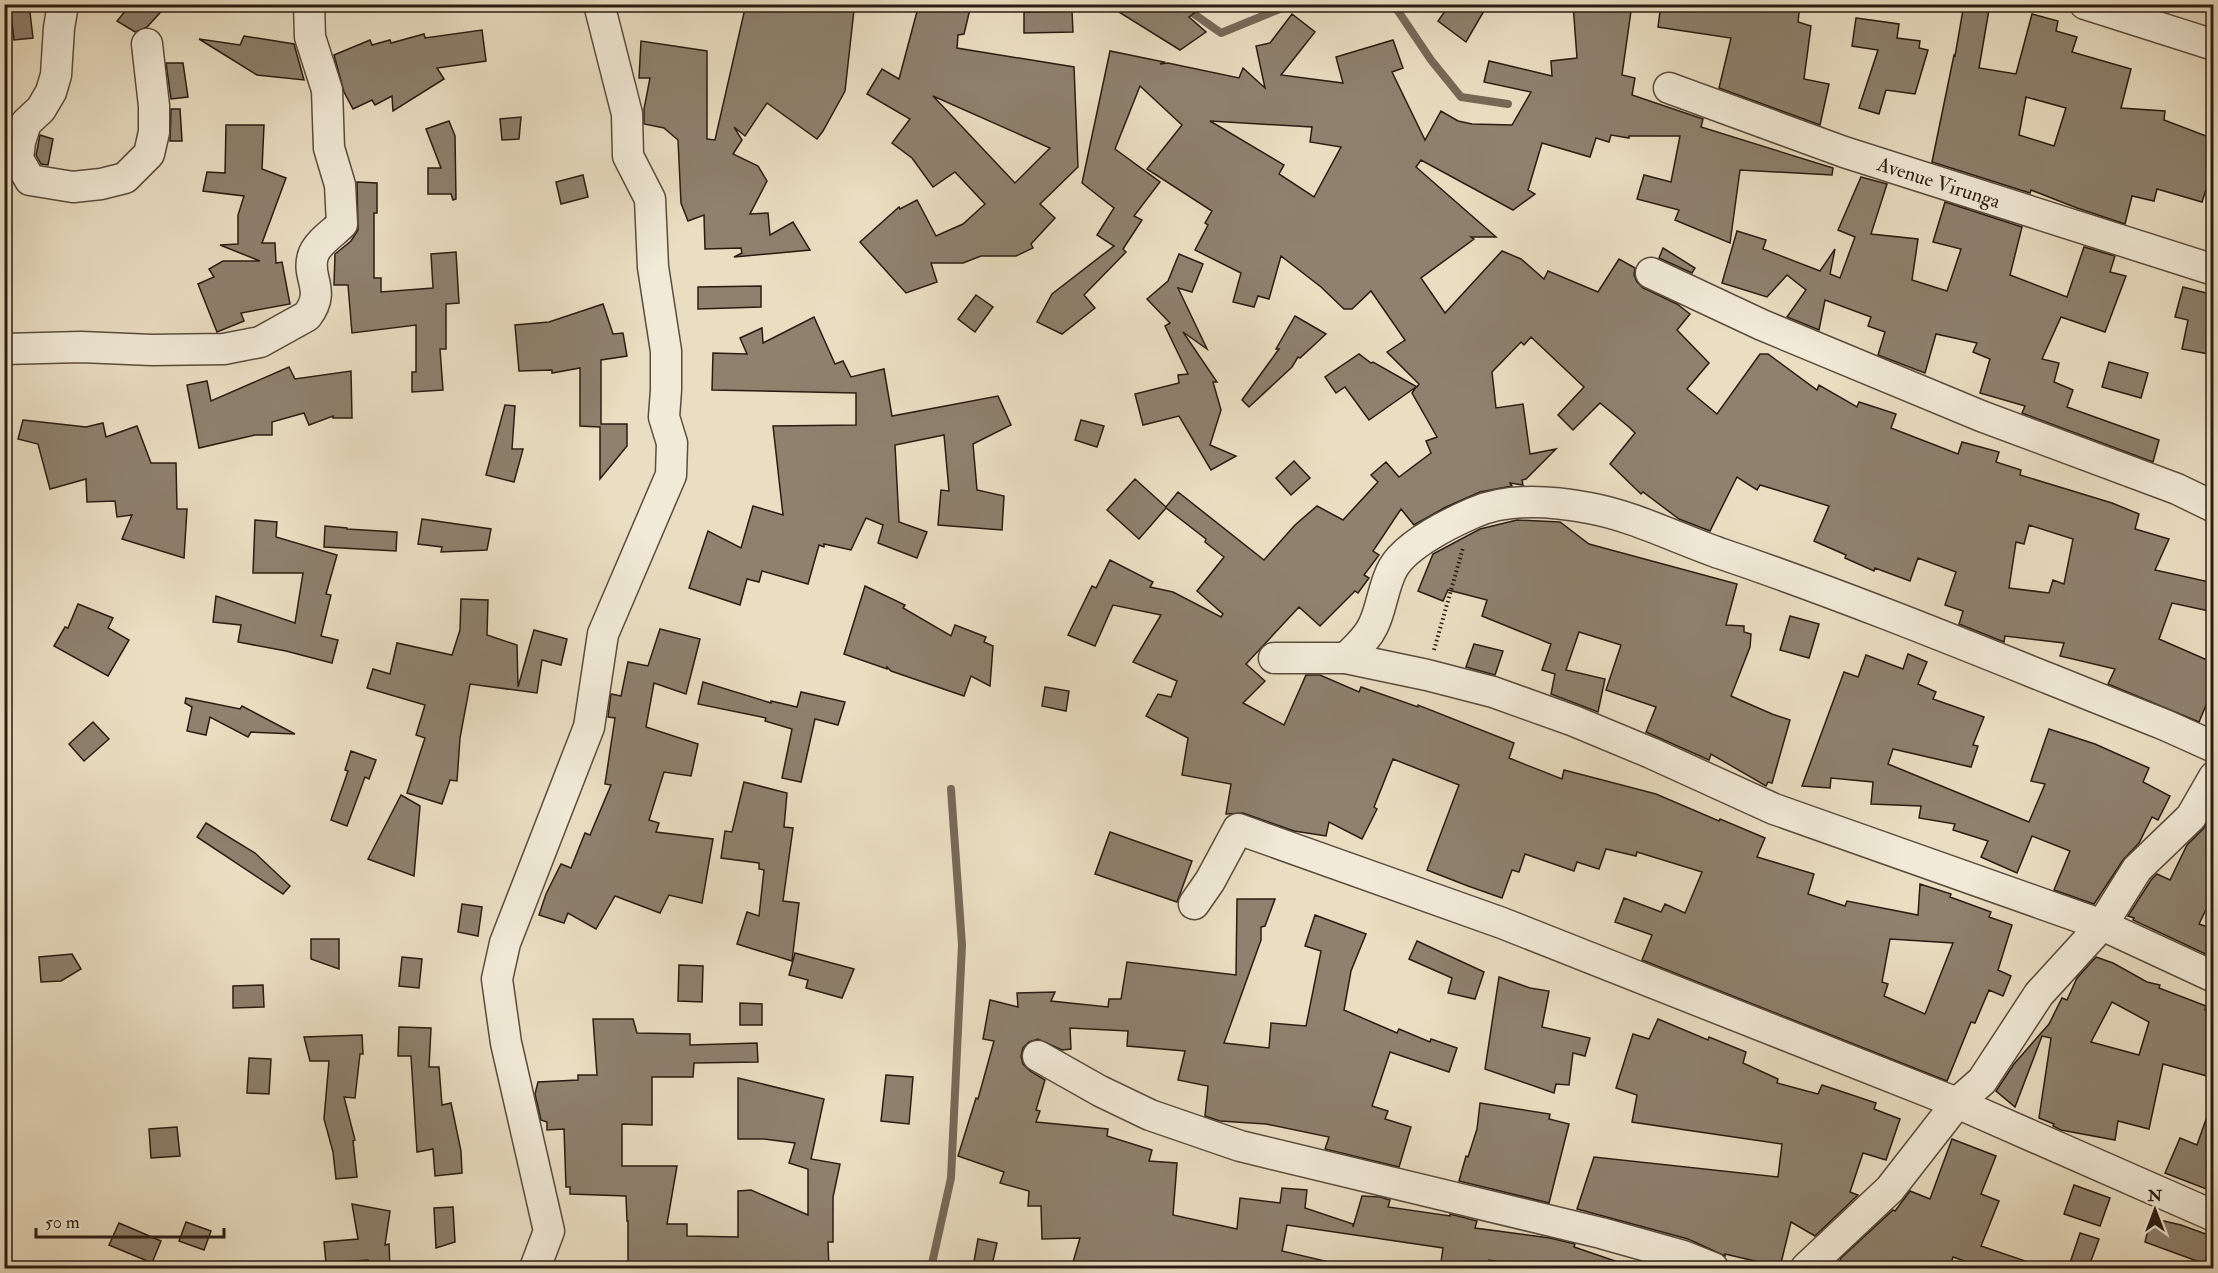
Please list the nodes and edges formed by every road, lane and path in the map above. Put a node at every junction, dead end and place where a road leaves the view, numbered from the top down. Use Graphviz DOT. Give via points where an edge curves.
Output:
graph roads {
  1 [pos="63,4"];
  2 [pos="309,4"];
  3 [pos="599,4"];
  4 [pos="2085,4"];
  5 [pos="147,44"];
  6 [pos="2214,45"];
  7 [pos="1669,88"];
  8 [pos="2214,270"];
  9 [pos="1651,273"];
  10 [pos="4,349"];
  11 [pos="2214,507"];
  12 [pos="1474,513"];
  13 [pos="1274,658"];
  14 [pos="1346,658"];
  15 [pos="1427,675"];
  16 [pos="2214,747"];
  17 [pos="2214,777"];
  18 [pos="1194,904"];
  19 [pos="2102,925"];
  20 [pos="2214,976"];
  21 [pos="1038,1056"];
  22 [pos="1957,1103"];
  23 [pos="2214,1216"];
  24 [pos="535,1269"];
  25 [pos="1713,1269"];
  26 [pos="1806,1269"];
  1 -- 5 [label="street" via="51,92 26,123 20,142 18,159 30,180 73,187 101,184 125,178 149,154 154,106"];
  2 -- 10 [label="street" via="310,38 327,90 329,148 340,185 342,224 312,258 317,290 313,309 307,316 260,342 224,349"];
  3 -- 24 [label="street" via="627,114 628,156 650,199 653,267 666,351 664,417 672,443 671,475 603,634 589,727 505,943 498,979 513,1077 549,1231"];
  4 -- 6 [label="street"];
  7 -- 8 [label="street, Avenue Virunga" via="1845,152"];
  9 -- 11 [label="street" via="1762,326"];
  12 -- 14 [label="street" via="1401,557 1389,578 1374,626"];
  12 -- 15 [label="path"];
  12 -- 16 [label="street" via="1516,503 1555,503 1624,517 1871,609"];
  13 -- 14 [label="street"];
  14 -- 15 [label="street"];
  15 -- 19 [label="street" via="1493,692 1574,721 1774,809"];
  17 -- 19 [label="street" via="2191,817 2137,869"];
  18 -- 22 [label="street" via="1238,829 1502,922"];
  19 -- 20 [label="street"];
  19 -- 22 [label="street" via="2039,994 1982,1081"];
  21 -- 25 [label="street" via="1150,1115 1240,1146 1601,1233 1683,1256"];
  22 -- 23 [label="street"];
  22 -- 26 [label="street" via="1890,1189"];
}
